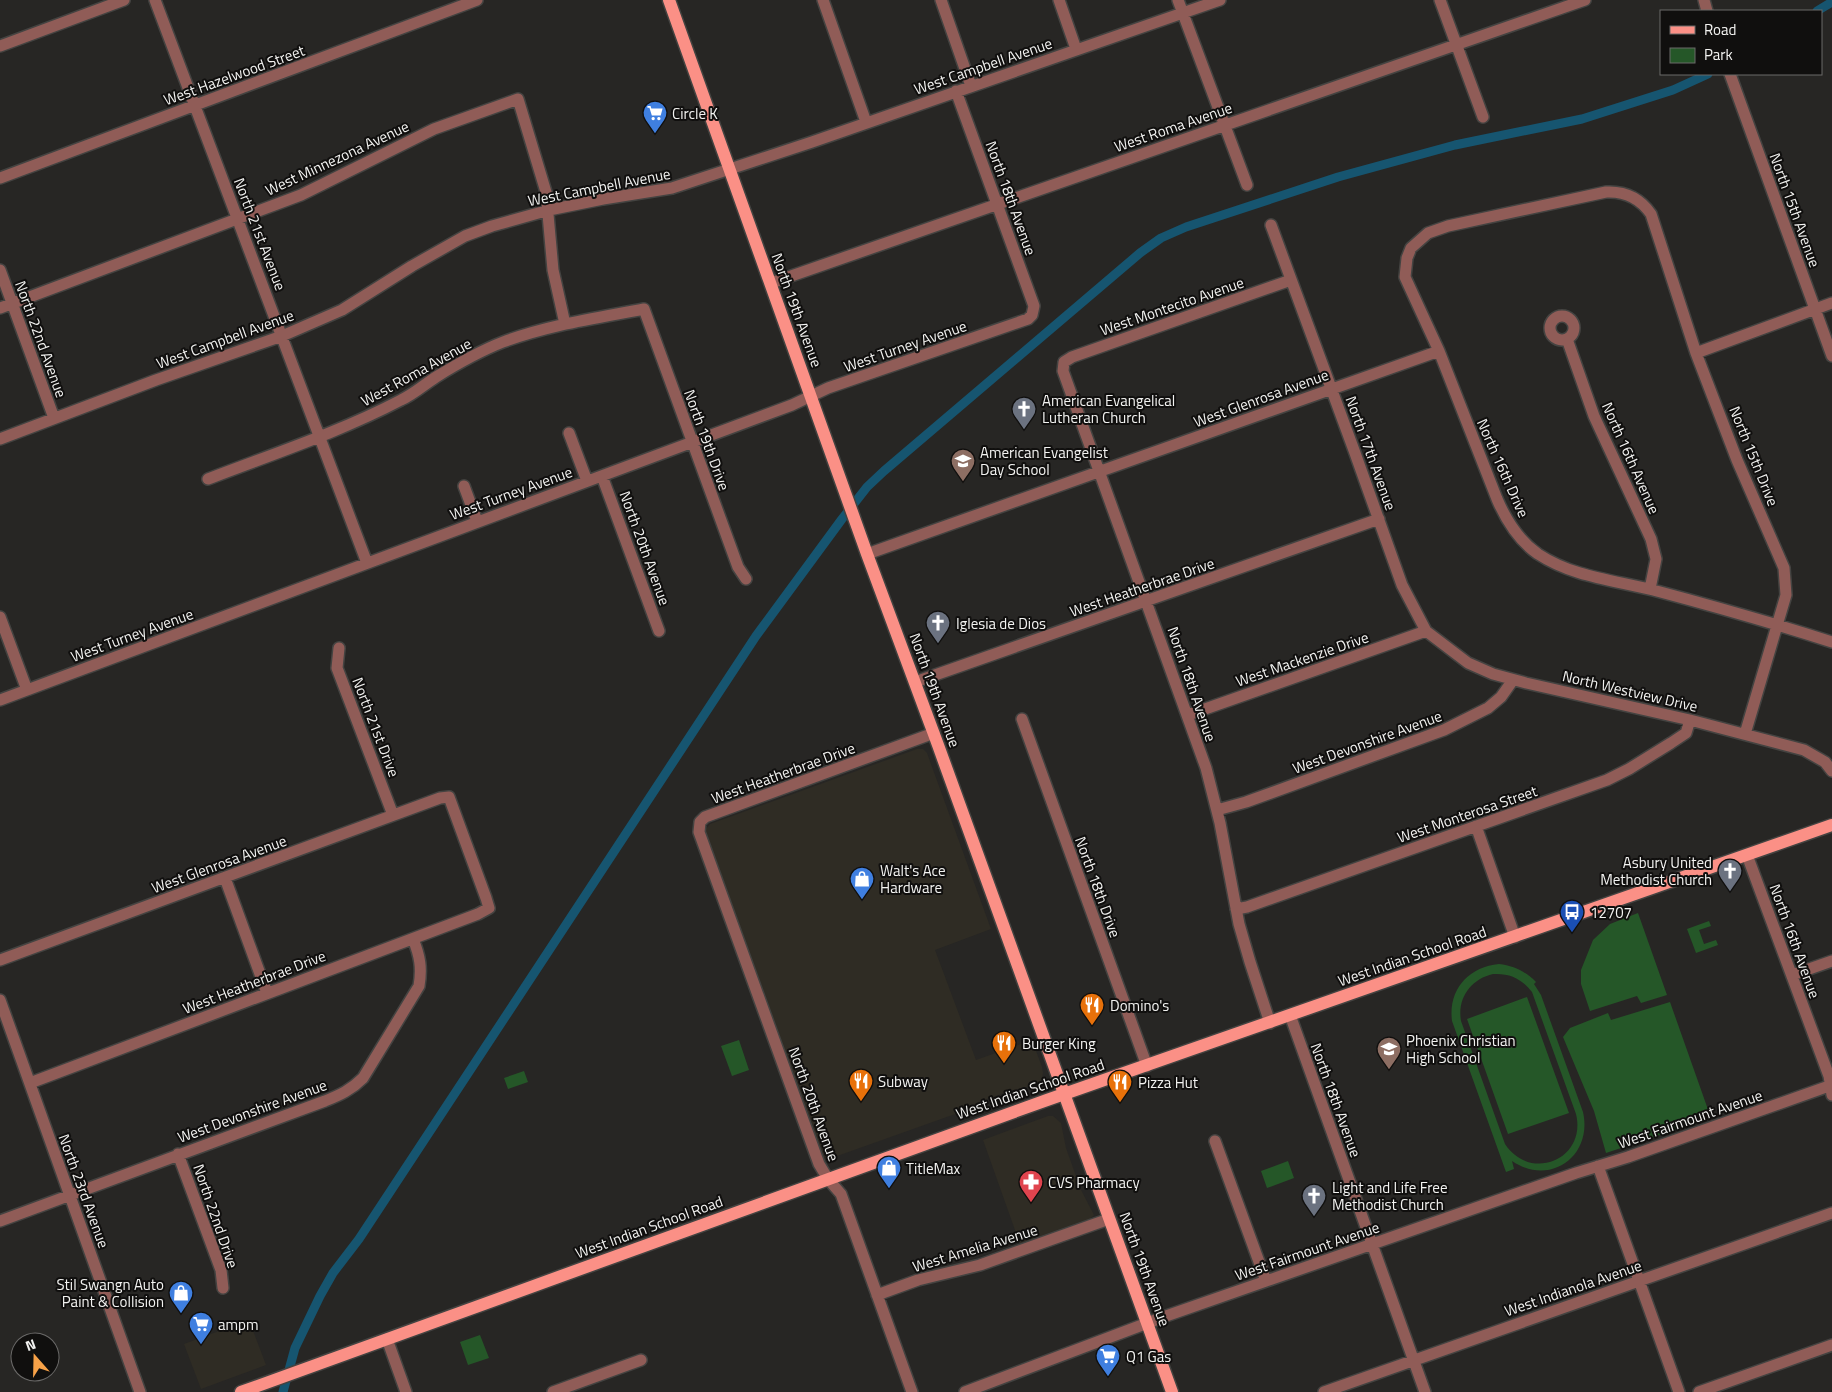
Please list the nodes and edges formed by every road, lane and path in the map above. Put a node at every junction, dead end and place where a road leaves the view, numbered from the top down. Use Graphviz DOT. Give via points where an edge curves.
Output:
graph roads {
  1 [pos="124,0"];
  2 [pos="155,0"];
  3 [pos="477,0"];
  4 [pos="668,0"];
  5 [pos="822,0"];
  6 [pos="941,0"];
  7 [pos="1059,0"];
  8 [pos="1178,0"];
  9 [pos="1220,0"];
  10 [pos="1440,0"];
  11 [pos="1585,0"];
  12 [pos="1183,13"];
  13 [pos="1456,44"];
  14 [pos="0,46"];
  15 [pos="1076,50"];
  16 [pos="1730,75"];
  17 [pos="971,86"];
  18 [pos="956,91"];
  19 [pos="194,105"];
  20 [pos="1483,117"];
  21 [pos="866,122"];
  22 [pos="1224,126"];
  23 [pos="729,169"];
  24 [pos="0,178"];
  25 [pos="1247,185"];
  26 [pos="997,204"];
  27 [pos="549,210"];
  28 [pos="239,218"];
  29 [pos="1272,226"];
  30 [pos="1418,241"];
  31 [pos="0,270"];
  32 [pos="1291,280"];
  33 [pos="771,283"];
  34 [pos="12,303"];
  35 [pos="1832,303"];
  36 [pos="0,308"];
  37 [pos="644,309"];
  38 [pos="1815,309"];
  39 [pos="1032,315"];
  40 [pos="565,324"];
  41 [pos="282,336"];
  42 [pos="1567,339"];
  43 [pos="1439,351"];
  44 [pos="1696,352"];
  45 [pos="1832,356"];
  46 [pos="1064,362"];
  47 [pos="1332,389"];
  48 [pos="811,396"];
  49 [pos="54,418"];
  50 [pos="569,433"];
  51 [pos="320,437"];
  52 [pos="0,439"];
  53 [pos="692,442"];
  54 [pos="1100,471"];
  55 [pos="602,476"];
  56 [pos="208,478"];
  57 [pos="587,481"];
  58 [pos="464,486"];
  59 [pos="1378,519"];
  60 [pos="477,521"];
  61 [pos="867,554"];
  62 [pos="367,563"];
  63 [pos="746,579"];
  64 [pos="1650,590"];
  65 [pos="1147,601"];
  66 [pos="0,616"];
  67 [pos="1777,625"];
  68 [pos="659,631"];
  69 [pos="1426,632"];
  70 [pos="1832,642"];
  71 [pos="339,648"];
  72 [pos="1512,680"];
  73 [pos="915,682"];
  74 [pos="27,690"];
  75 [pos="0,700"];
  76 [pos="1188,715"];
  77 [pos="1022,719"];
  78 [pos="1690,720"];
  79 [pos="934,733"];
  80 [pos="1745,734"];
  81 [pos="1832,771"];
  82 [pos="1217,810"];
  83 [pos="393,815"];
  84 [pos="700,822"];
  85 [pos="1832,825"];
  86 [pos="1476,826"];
  87 [pos="1747,855"];
  88 [pos="225,878"];
  89 [pos="488,908"];
  90 [pos="1236,909"];
  91 [pos="1515,937"];
  92 [pos="413,938"];
  93 [pos="0,960"];
  94 [pos="1832,961"];
  95 [pos="1792,975"];
  96 [pos="267,993"];
  97 [pos="0,1000"];
  98 [pos="1290,1015"];
  99 [pos="1270,1023"];
  100 [pos="1147,1066"];
  101 [pos="30,1083"];
  102 [pos="1832,1088"];
  103 [pos="1065,1094"];
  104 [pos="1215,1141"];
  105 [pos="178,1154"];
  106 [pos="1598,1166"];
  107 [pos="828,1179"];
  108 [pos="70,1194"];
  109 [pos="1832,1213"];
  110 [pos="1110,1219"];
  111 [pos="0,1221"];
  112 [pos="1372,1244"];
  113 [pos="1266,1281"];
  114 [pos="1640,1281"];
  115 [pos="223,1288"];
  116 [pos="877,1295"];
  117 [pos="1147,1324"];
  118 [pos="387,1339"];
  119 [pos="1832,1345"];
  120 [pos="641,1360"];
  121 [pos="1414,1360"];
  122 [pos="140,1392"];
  123 [pos="241,1392"];
  124 [pos="406,1392"];
  125 [pos="553,1392"];
  126 [pos="912,1392"];
  127 [pos="965,1392"];
  128 [pos="1172,1392"];
  129 [pos="1324,1392"];
  130 [pos="1425,1392"];
  131 [pos="1679,1392"];
  132 [pos="1699,1392"];
  1 -- 14 [label="street"];
  2 -- 19 [label="street, North 21st Avenue"];
  3 -- 19 [label="street, West Hazelwood Street"];
  4 -- 23 [label="main road, North 19th Avenue"];
  5 -- 21 [label="street"];
  6 -- 17 [label="street"];
  7 -- 15 [label="street"];
  8 -- 12 [label="street"];
  9 -- 12 [label="street, West Campbell Avenue"];
  10 -- 13 [label="street"];
  11 -- 13 [label="street, West Roma Avenue"];
  12 -- 15 [label="street, West Campbell Avenue"];
  12 -- 22 [label="street"];
  13 -- 20 [label="street"];
  13 -- 22 [label="street, West Roma Avenue"];
  15 -- 17 [label="street, West Campbell Avenue"];
  16 -- 38 [label="street, North 15th Avenue"];
  17 -- 18 [label="street, West Campbell Avenue"];
  18 -- 21 [label="street, West Campbell Avenue"];
  18 -- 26 [label="street, North 18th Avenue"];
  19 -- 24 [label="street, West Hazelwood Street"];
  19 -- 28 [label="street, North 21st Avenue"];
  21 -- 23 [label="street, West Campbell Avenue"];
  22 -- 25 [label="street"];
  22 -- 26 [label="street, West Roma Avenue"];
  23 -- 27 [label="street, West Campbell Avenue" via="659,191"];
  23 -- 33 [label="main road, North 19th Avenue"];
  26 -- 33 [label="street, West Roma Avenue"];
  26 -- 39 [label="street, North 18th Avenue" via="1034,306"];
  27 -- 28 [label="street, West Minnezona Avenue" via="518,99 434,129 302,195"];
  27 -- 40 [label="street" via="553,270"];
  27 -- 41 [label="street, West Campbell Avenue" via="465,236 342,310"];
  28 -- 34 [label="street, West Minnezona Avenue"];
  28 -- 41 [label="street, North 21st Avenue"];
  29 -- 32 [label="street, North 17th Avenue"];
  30 -- 43 [label="street, North 16th Drive" via="1407,258 1405,276"];
  30 -- 44 [label="street, North 15th Drive" via="1428,233 1448,226 1606,192 1617,191 1635,198 1651,214"];
  31 -- 34 [label="street, North 22nd Avenue"];
  32 -- 46 [label="street, West Montecito Avenue" via="1072,356"];
  32 -- 47 [label="street, North 17th Avenue"];
  33 -- 48 [label="main road, North 19th Avenue"];
  34 -- 36 [label="street, West Minnezona Avenue"];
  34 -- 49 [label="street, North 22nd Avenue"];
  35 -- 38 [label="street"];
  37 -- 40 [label="street, West Roma Avenue"];
  37 -- 53 [label="street, North 19th Drive"];
  38 -- 44 [label="street"];
  38 -- 45 [label="street, North 15th Avenue"];
  39 -- 48 [label="street, West Turney Avenue" via="1023,322"];
  40 -- 51 [label="street, West Roma Avenue" via="495,346 404,399"];
  41 -- 49 [label="street, West Campbell Avenue"];
  41 -- 51 [label="street, North 21st Avenue"];
  42 -- 64 [label="street, North 16th Avenue" via="1594,416 1651,539 1656,559"];
  43 -- 47 [label="street, West Glenrosa Avenue"];
  43 -- 64 [label="street, North 16th Drive" via="1497,500 1525,543 1567,570"];
  44 -- 67 [label="street, North 15th Drive" via="1737,460 1784,568 1786,595"];
  46 -- 54 [label="street, North 18th Avenue" via="1063,371"];
  47 -- 54 [label="street, West Glenrosa Avenue"];
  47 -- 59 [label="street, North 17th Avenue"];
  48 -- 53 [label="street, West Turney Avenue"];
  48 -- 61 [label="main road, North 19th Avenue"];
  49 -- 52 [label="street, West Campbell Avenue"];
  50 -- 57 [label="street"];
  51 -- 56 [label="street, West Roma Avenue"];
  51 -- 62 [label="street, North 21st Avenue"];
  53 -- 55 [label="street, West Turney Avenue"];
  53 -- 63 [label="street, North 19th Drive" via="738,567"];
  54 -- 61 [label="street, West Glenrosa Avenue"];
  54 -- 65 [label="street, North 18th Avenue"];
  55 -- 57 [label="street, West Turney Avenue"];
  55 -- 68 [label="street, North 20th Avenue"];
  57 -- 60 [label="street, West Turney Avenue"];
  58 -- 60 [label="street"];
  59 -- 65 [label="street, West Heatherbrae Drive"];
  59 -- 69 [label="street, North 17th Avenue" via="1402,585"];
  60 -- 62 [label="street, West Turney Avenue"];
  61 -- 73 [label="main road, North 19th Avenue"];
  62 -- 74 [label="street, West Turney Avenue"];
  64 -- 67 [label="street, North 16th Drive"];
  65 -- 73 [label="street, West Heatherbrae Drive"];
  65 -- 76 [label="street, North 18th Avenue"];
  66 -- 74 [label="street"];
  67 -- 70 [label="street, North 16th Drive"];
  67 -- 80 [label="street, North 15th Drive"];
  69 -- 72 [label="street, North Westview Drive" via="1468,663"];
  69 -- 76 [label="street, West Mackenzie Drive"];
  71 -- 83 [label="street, North 21st Drive" via="338,668"];
  72 -- 78 [label="street, North Westview Drive"];
  72 -- 82 [label="street, West Devonshire Avenue" via="1501,697 1488,708 1444,730"];
  73 -- 79 [label="main road, North 19th Avenue"];
  74 -- 75 [label="street, West Turney Avenue"];
  76 -- 82 [label="street, North 18th Avenue"];
  77 -- 100 [label="street, North 18th Drive"];
  78 -- 80 [label="street, North Westview Drive"];
  78 -- 86 [label="street, West Monterosa Street" via="1686,733 1630,769"];
  79 -- 84 [label="street, West Heatherbrae Drive" via="705,817"];
  79 -- 103 [label="main road, North 19th Avenue"];
  80 -- 81 [label="street, North Westview Drive" via="1804,750 1825,762"];
  82 -- 90 [label="street, North 18th Avenue"];
  83 -- 88 [label="street, West Glenrosa Avenue"];
  83 -- 89 [label="street, West Glenrosa Avenue" via="449,797"];
  84 -- 107 [label="street, North 20th Avenue" via="699,832 818,1162"];
  85 -- 87 [label="main road, West Indian School Road"];
  86 -- 90 [label="street, West Monterosa Street"];
  86 -- 91 [label="street"];
  87 -- 91 [label="main road, West Indian School Road"];
  87 -- 95 [label="street, North 16th Avenue"];
  88 -- 93 [label="street, West Glenrosa Avenue"];
  88 -- 96 [label="street"];
  89 -- 92 [label="street, West Heatherbrae Drive"];
  90 -- 99 [label="street, North 18th Avenue"];
  91 -- 98 [label="main road, West Indian School Road"];
  92 -- 96 [label="street, West Heatherbrae Drive"];
  92 -- 105 [label="street, West Devonshire Avenue" via="421,960 418,986 363,1078 354,1087 325,1101"];
  94 -- 95 [label="street"];
  95 -- 102 [label="street, North 16th Avenue"];
  96 -- 101 [label="street, West Heatherbrae Drive"];
  97 -- 101 [label="street, North 23rd Avenue"];
  98 -- 99 [label="main road, West Indian School Road"];
  98 -- 112 [label="street, North 18th Avenue"];
  99 -- 100 [label="main road, West Indian School Road"];
  100 -- 103 [label="main road, West Indian School Road"];
  101 -- 108 [label="street, North 23rd Avenue"];
  102 -- 106 [label="street, West Fairmount Avenue"];
  103 -- 107 [label="main road, West Indian School Road"];
  103 -- 110 [label="main road, North 19th Avenue"];
  104 -- 113 [label="street"];
  105 -- 108 [label="street, West Devonshire Avenue"];
  105 -- 115 [label="street, North 22nd Drive" via="221,1270"];
  106 -- 112 [label="street, West Fairmount Avenue"];
  106 -- 114 [label="street"];
  107 -- 116 [label="street, North 20th Avenue" via="840,1194"];
  107 -- 118 [label="main road, West Indian School Road"];
  108 -- 111 [label="street, West Devonshire Avenue"];
  108 -- 122 [label="street, North 23rd Avenue"];
  109 -- 114 [label="street, West Indianola Avenue"];
  110 -- 116 [label="street, West Amelia Avenue" via="980,1265 918,1280"];
  110 -- 117 [label="main road, North 19th Avenue"];
  112 -- 113 [label="street, West Fairmount Avenue"];
  112 -- 121 [label="street, North 18th Avenue"];
  113 -- 117 [label="street, West Fairmount Avenue"];
  114 -- 121 [label="street, West Indianola Avenue"];
  114 -- 131 [label="street"];
  116 -- 126 [label="street, North 20th Avenue"];
  117 -- 127 [label="street, West Fairmount Avenue"];
  117 -- 128 [label="main road, North 19th Avenue"];
  118 -- 123 [label="main road, West Indian School Road"];
  118 -- 124 [label="street"];
  119 -- 132 [label="street"];
  120 -- 125 [label="street"];
  121 -- 129 [label="street, West Indianola Avenue"];
  121 -- 130 [label="street, North 18th Avenue"];
}
